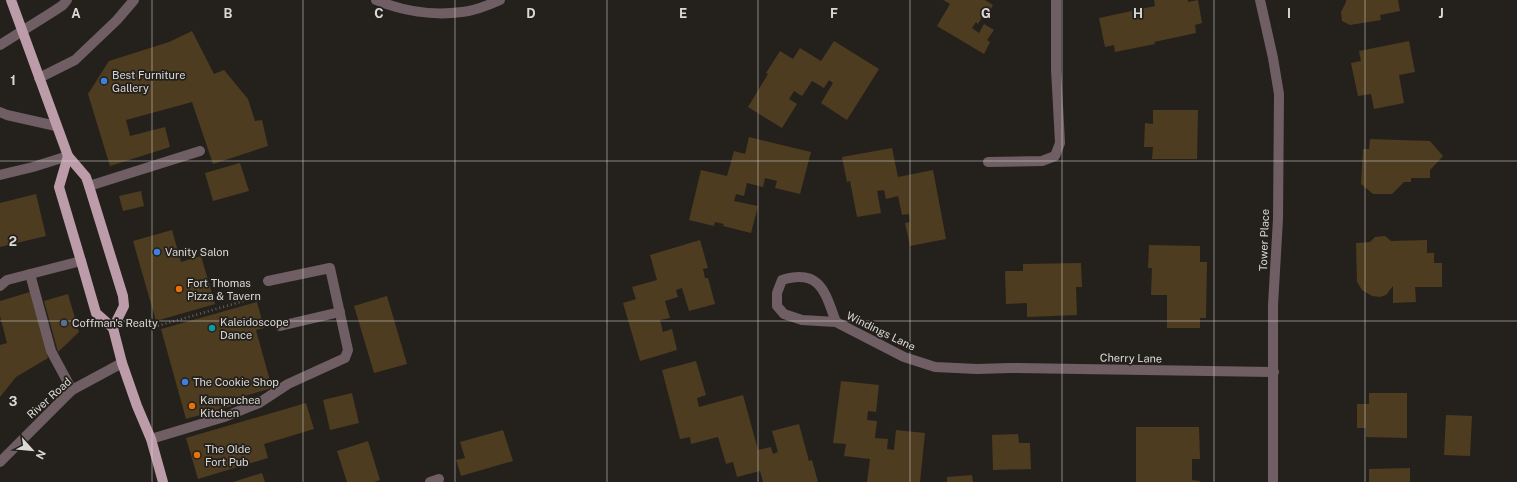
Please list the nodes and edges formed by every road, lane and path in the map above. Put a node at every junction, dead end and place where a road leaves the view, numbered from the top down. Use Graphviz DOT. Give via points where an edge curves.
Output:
graph roads {
  1 [pos="11,0"];
  2 [pos="67,0"];
  3 [pos="134,0"];
  4 [pos="376,0"];
  5 [pos="500,0"];
  6 [pos="1056,0"];
  7 [pos="1260,0"];
  8 [pos="23,31"];
  9 [pos="0,44"];
  10 [pos="39,78"];
  11 [pos="0,112"];
  12 [pos="56,126"];
  13 [pos="200,151"];
  14 [pos="68,156"];
  15 [pos="988,162"];
  16 [pos="0,175"];
  17 [pos="89,186"];
  18 [pos="81,261"];
  19 [pos="30,274"];
  20 [pos="268,281"];
  21 [pos="0,286"];
  22 [pos="340,312"];
  23 [pos="836,322"];
  24 [pos="280,326"];
  25 [pos="154,327"];
  26 [pos="113,328"];
  27 [pos="122,363"];
  28 [pos="987,369"];
  29 [pos="1274,372"];
  30 [pos="72,390"];
  31 [pos="151,439"];
  32 [pos="0,462"];
  33 [pos="163,482"];
  34 [pos="1273,482"];
  1 -- 8 [label="main road"];
  2 -- 8 [label="street"];
  3 -- 10 [label="street" via="117,20 74,60"];
  4 -- 5 [label="street" via="392,6 433,13 463,12"];
  6 -- 15 [label="street" via="1060,143 1055,156 1042,161"];
  7 -- 29 [label="street, Tower Place" via="1279,94 1278,219 1273,305"];
  8 -- 9 [label="street"];
  8 -- 10 [label="main road"];
  10 -- 12 [label="main road"];
  11 -- 12 [label="street"];
  12 -- 14 [label="main road"];
  13 -- 17 [label="street"];
  14 -- 16 [label="street"];
  14 -- 17 [label="main road" via="86,177"];
  14 -- 18 [label="main road" via="59,187"];
  17 -- 26 [label="main road" via="124,306"];
  18 -- 19 [label="street"];
  18 -- 26 [label="main road" via="96,313"];
  19 -- 21 [label="street" via="7,280"];
  19 -- 30 [label="street" via="51,351"];
  20 -- 22 [label="street" via="330,268"];
  20 -- 25 [label="path" via="254,298"];
  22 -- 24 [label="street"];
  22 -- 31 [label="street" via="348,350 345,358 288,384 259,404"];
  23 -- 23 [label="street, Windings Lane" via="824,290 815,281 804,277 782,280 777,293 777,306 784,314 802,320"];
  23 -- 28 [label="street, Windings Lane" via="904,357 935,367"];
  26 -- 27 [label="main road"];
  27 -- 30 [label="street, River Road"];
  27 -- 31 [label="main road"];
  28 -- 29 [label="street, Cherry Lane"];
  29 -- 34 [label="street, Tower Place"];
  30 -- 32 [label="street, River Road"];
  31 -- 33 [label="main road"];
}
